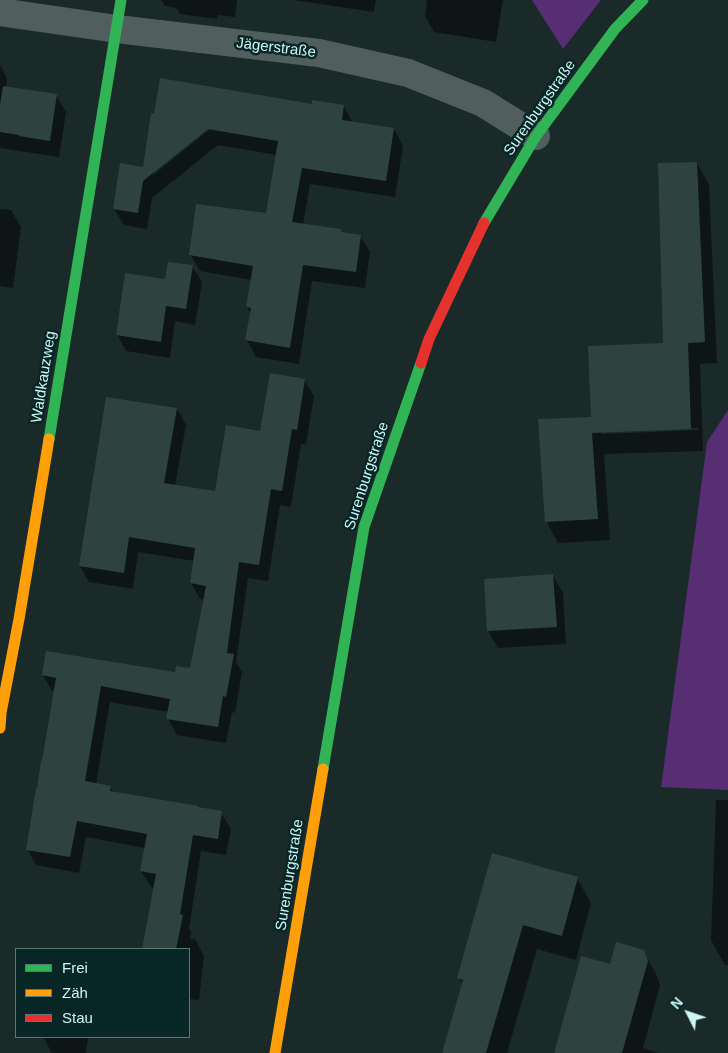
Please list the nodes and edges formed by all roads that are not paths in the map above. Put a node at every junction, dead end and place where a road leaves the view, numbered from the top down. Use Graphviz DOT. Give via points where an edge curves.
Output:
graph roads {
  1 [pos="121,0"];
  2 [pos="643,0"];
  3 [pos="0,12"];
  4 [pos="117,29"];
  5 [pos="536,136"];
  6 [pos="1,713"];
  7 [pos="0,728"];
  8 [pos="275,1053"];
  1 -- 4 [label="street, Waldkauzweg"];
  2 -- 5 [label="street, Surenburgstraße" via="615,29"];
  3 -- 4 [label="street, Jägerstraße"];
  4 -- 5 [label="street, Jägerstraße" via="319,53 408,73 483,103"];
  4 -- 6 [label="street, Waldkauzweg"];
  5 -- 8 [label="street, Surenburgstraße" via="487,216 429,339 364,527"];
  6 -- 7 [label="street, Waldkauzweg"];
}
